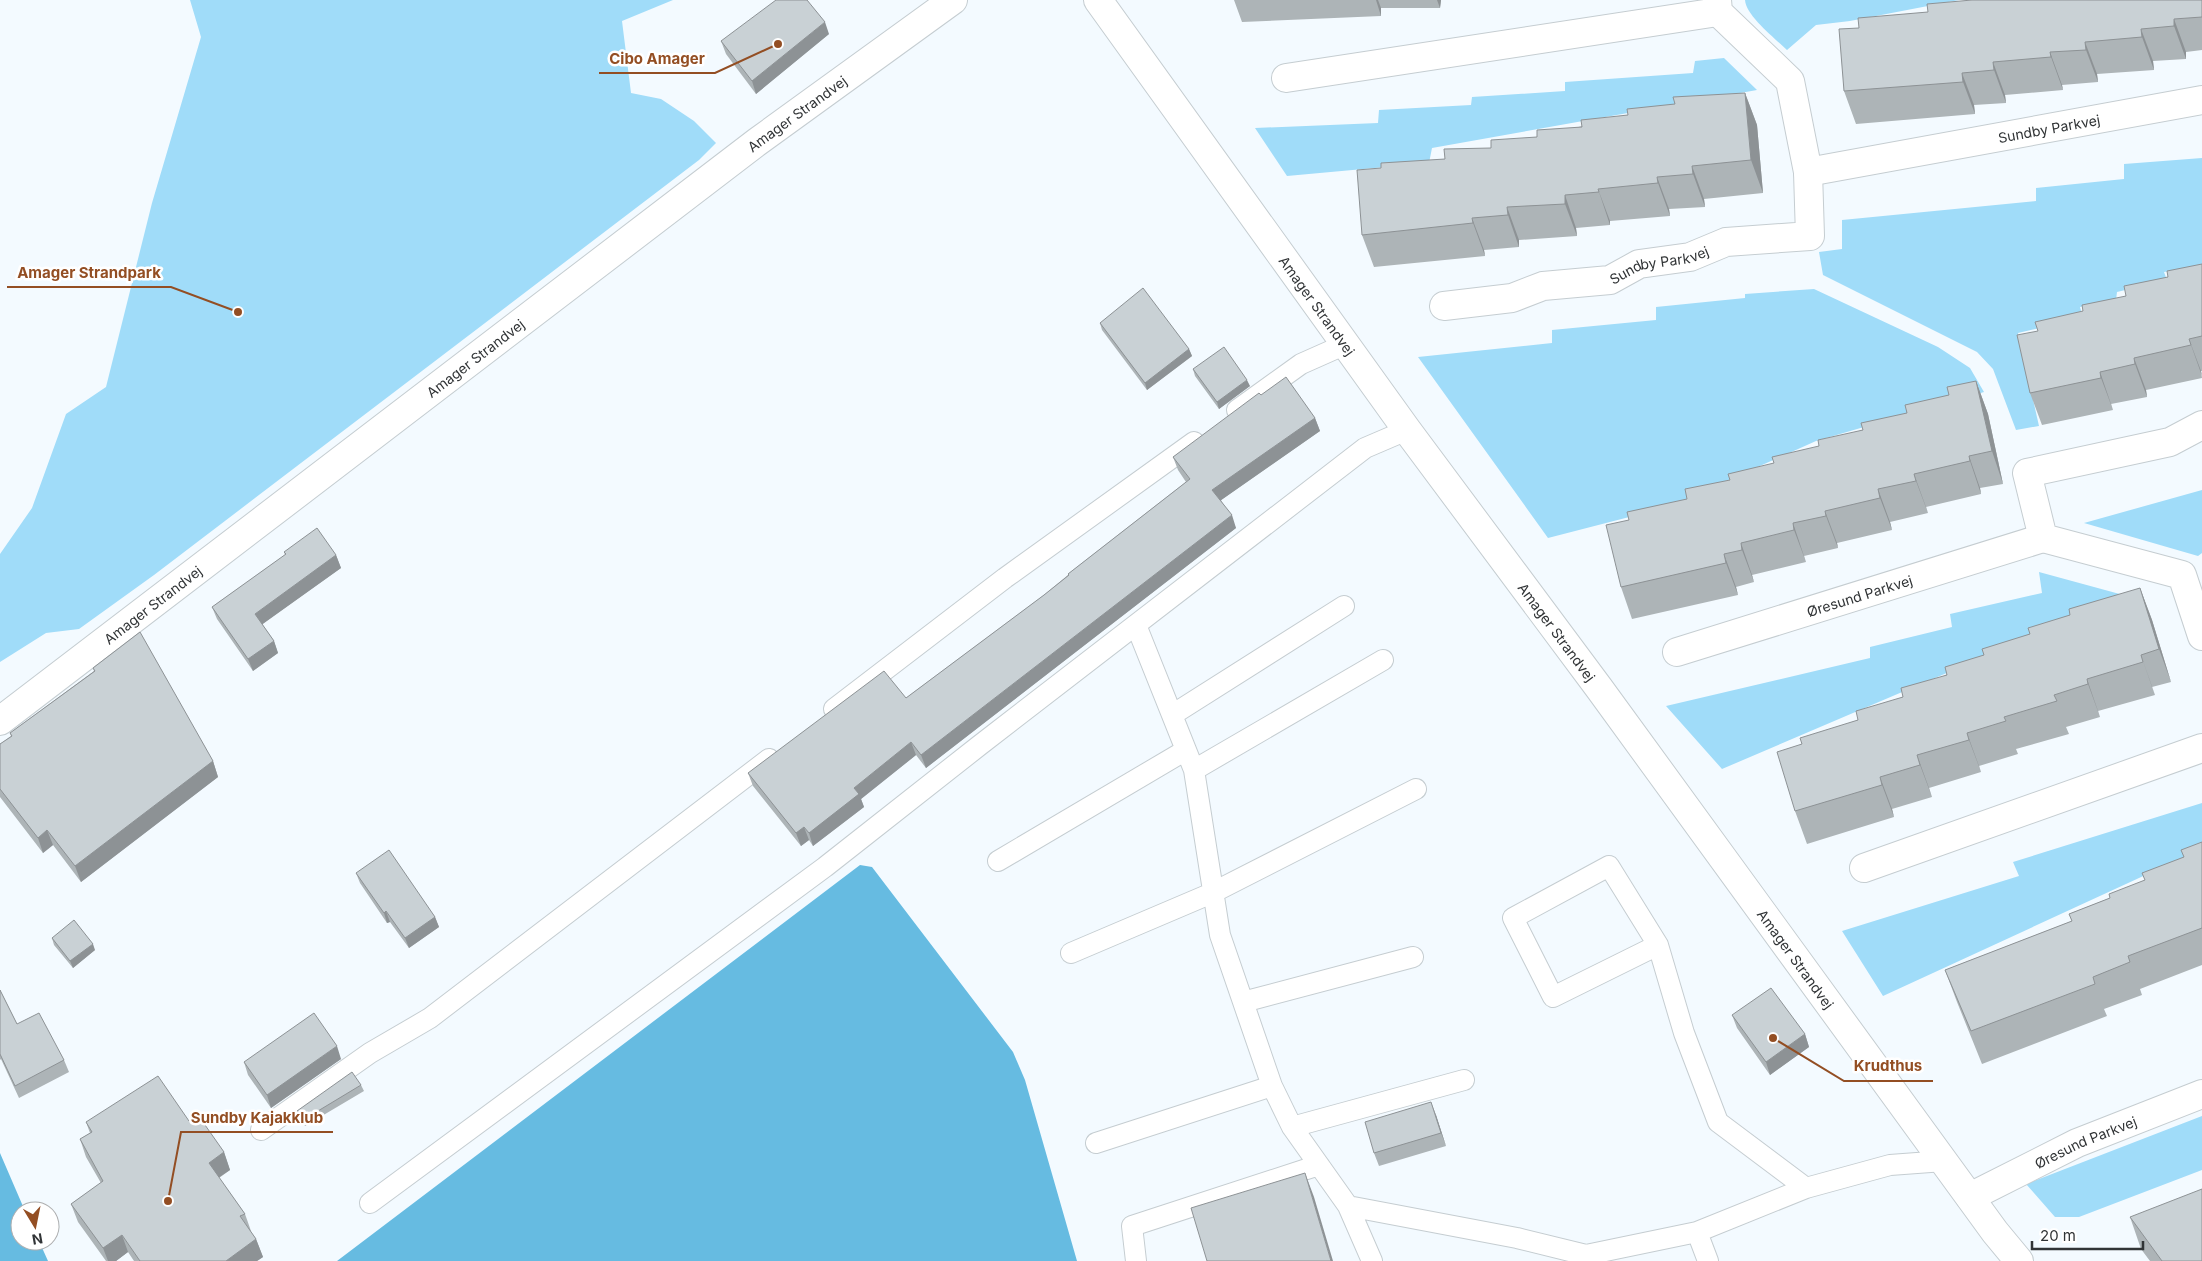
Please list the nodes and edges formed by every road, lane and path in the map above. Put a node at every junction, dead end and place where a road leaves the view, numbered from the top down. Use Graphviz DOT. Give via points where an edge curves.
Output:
graph roads {
  1 [pos="953,0"];
  2 [pos="1098,0"];
  3 [pos="1717,6"];
  4 [pos="1286,78"];
  5 [pos="2202,100"];
  6 [pos="1808,172"];
  7 [pos="1444,306"];
  8 [pos="1346,344"];
  9 [pos="2202,426"];
  10 [pos="1407,430"];
  11 [pos="2043,538"];
  12 [pos="1344,606"];
  13 [pos="1136,625"];
  14 [pos="2202,636"];
  15 [pos="1677,652"];
  16 [pos="1383,660"];
  17 [pos="1172,715"];
  18 [pos="0,721"];
  19 [pos="817,722"];
  20 [pos="786,746"];
  21 [pos="2202,748"];
  22 [pos="1186,750"];
  23 [pos="1194,770"];
  24 [pos="1416,789"];
  25 [pos="998,862"];
  26 [pos="1864,868"];
  27 [pos="1212,893"];
  28 [pos="1658,945"];
  29 [pos="1071,953"];
  30 [pos="1413,957"];
  31 [pos="1243,1002"];
  32 [pos="1464,1080"];
  33 [pos="1272,1086"];
  34 [pos="2202,1094"];
  35 [pos="1292,1127"];
  36 [pos="261,1130"];
  37 [pos="1096,1143"];
  38 [pos="1944,1161"];
  39 [pos="1319,1165"];
  40 [pos="1806,1188"];
  41 [pos="1970,1197"];
  42 [pos="370,1203"];
  43 [pos="1348,1206"];
  44 [pos="1697,1232"];
  45 [pos="1586,1255"];
  46 [pos="1136,1261"];
  47 [pos="1372,1261"];
  48 [pos="1566,1261"];
  49 [pos="1708,1261"];
  50 [pos="2019,1261"];
  1 -- 18 [label="street, Amager Strandvej" via="757,142"];
  2 -- 8 [label="street, Amager Strandvej"];
  3 -- 4 [label="street, Sundby Parkvej"];
  3 -- 6 [label="street, Sundby Parkvej" via="1790,81"];
  5 -- 6 [label="street, Sundby Parkvej"];
  6 -- 7 [label="street, Sundby Parkvej" via="1810,236 1726,242 1690,257 1639,264 1610,280 1543,286 1512,298"];
  8 -- 10 [label="street, Amager Strandvej"];
  8 -- 19 [label="lane" via="1301,364 1005,578"];
  9 -- 11 [label="street" via="2170,442 2026,473"];
  10 -- 13 [label="lane" via="1366,448"];
  10 -- 38 [label="street, Amager Strandvej"];
  11 -- 14 [label="street" via="2182,575"];
  11 -- 15 [label="street, Øresund Parkvej"];
  12 -- 17 [label="lane"];
  13 -- 17 [label="lane"];
  13 -- 42 [label="lane" via="825,867"];
  16 -- 23 [label="lane"];
  17 -- 22 [label="lane"];
  20 -- 36 [label="lane" via="430,1018 370,1053"];
  21 -- 26 [label="street"];
  22 -- 23 [label="lane"];
  22 -- 25 [label="lane"];
  23 -- 27 [label="lane"];
  24 -- 27 [label="lane"];
  27 -- 29 [label="lane"];
  27 -- 31 [label="lane" via="1220,935"];
  28 -- 28 [label="lane" via="1609,866 1513,918 1553,997"];
  28 -- 40 [label="lane" via="1684,1033 1718,1122"];
  30 -- 31 [label="lane"];
  31 -- 33 [label="lane"];
  32 -- 35 [label="lane"];
  33 -- 35 [label="lane"];
  33 -- 37 [label="lane"];
  34 -- 41 [label="street, Øresund Parkvej" via="2078,1143"];
  35 -- 39 [label="lane"];
  38 -- 40 [label="lane" via="1890,1165"];
  38 -- 41 [label="street, Amager Strandvej"];
  39 -- 43 [label="lane"];
  39 -- 46 [label="lane" via="1132,1226"];
  40 -- 44 [label="lane"];
  41 -- 50 [label="street, Amager Strandvej"];
  43 -- 45 [label="lane" via="1517,1238"];
  43 -- 47 [label="lane"];
  44 -- 45 [label="lane"];
  44 -- 49 [label="lane"];
  45 -- 48 [label="lane"];
}
